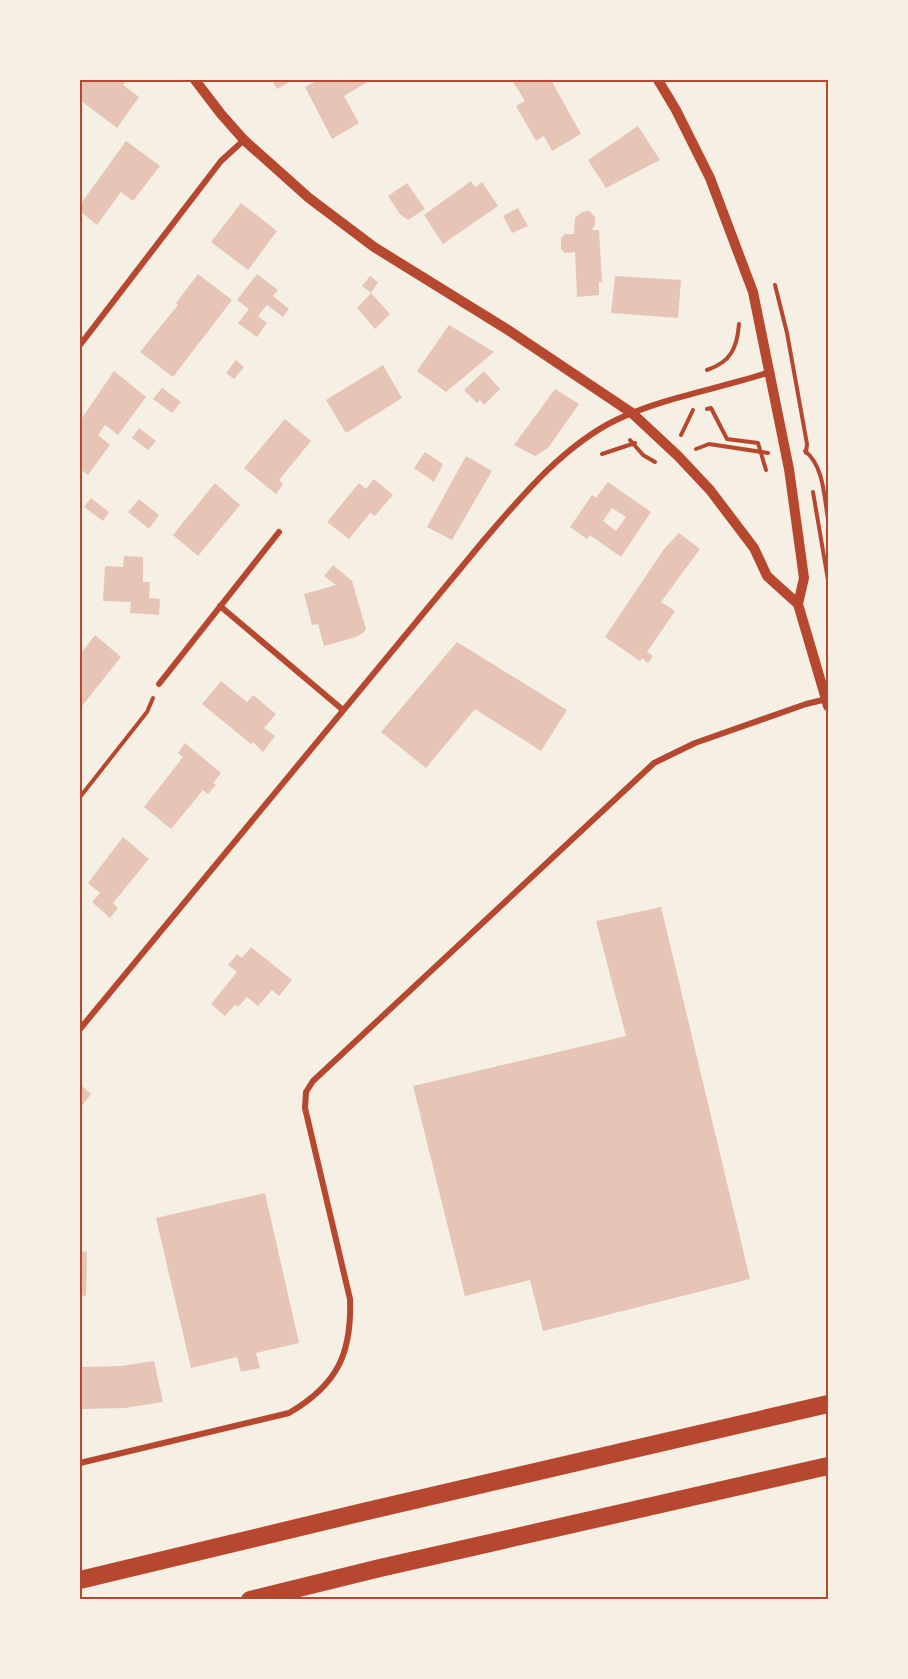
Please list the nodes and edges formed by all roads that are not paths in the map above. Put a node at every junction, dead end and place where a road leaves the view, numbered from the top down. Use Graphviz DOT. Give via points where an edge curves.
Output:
graph roads {
  1 [pos="195,80"];
  2 [pos="658,80"];
  3 [pos="244,140"];
  4 [pos="80,345"];
  5 [pos="770,372"];
  6 [pos="632,413"];
  7 [pos="279,532"];
  8 [pos="798,604"];
  9 [pos="220,606"];
  10 [pos="159,684"];
  11 [pos="828,703"];
  12 [pos="343,710"];
  13 [pos="80,1029"];
  14 [pos="828,1404"];
  15 [pos="80,1463"];
  16 [pos="828,1466"];
  17 [pos="380,1568"];
  18 [pos="80,1580"];
  19 [pos="250,1599"];
  20 [pos="281,1599"];
  1 -- 3 [label="street"];
  2 -- 5 [label="street" via="710,178 735,243 753,292"];
  3 -- 4 [label="street" via="221,161"];
  3 -- 6 [label="street" via="309,198 374,247"];
  5 -- 6 [label="street"];
  5 -- 8 [label="street" via="804,578"];
  6 -- 8 [label="street" via="710,490 754,548 767,576"];
  6 -- 12 [label="street" via="566,454 528,490"];
  7 -- 9 [label="street"];
  8 -- 11 [label="street"];
  9 -- 10 [label="street"];
  9 -- 12 [label="street"];
  11 -- 15 [label="street" via="806,704 695,743 654,763 313,1081 306,1092 305,1108 351,1310 349,1341 322,1389 289,1413"];
  12 -- 13 [label="street"];
  14 -- 18 [label="highway"];
  16 -- 17 [label="highway"];
  17 -- 19 [label="highway"];
  17 -- 20 [label="highway"];
}
